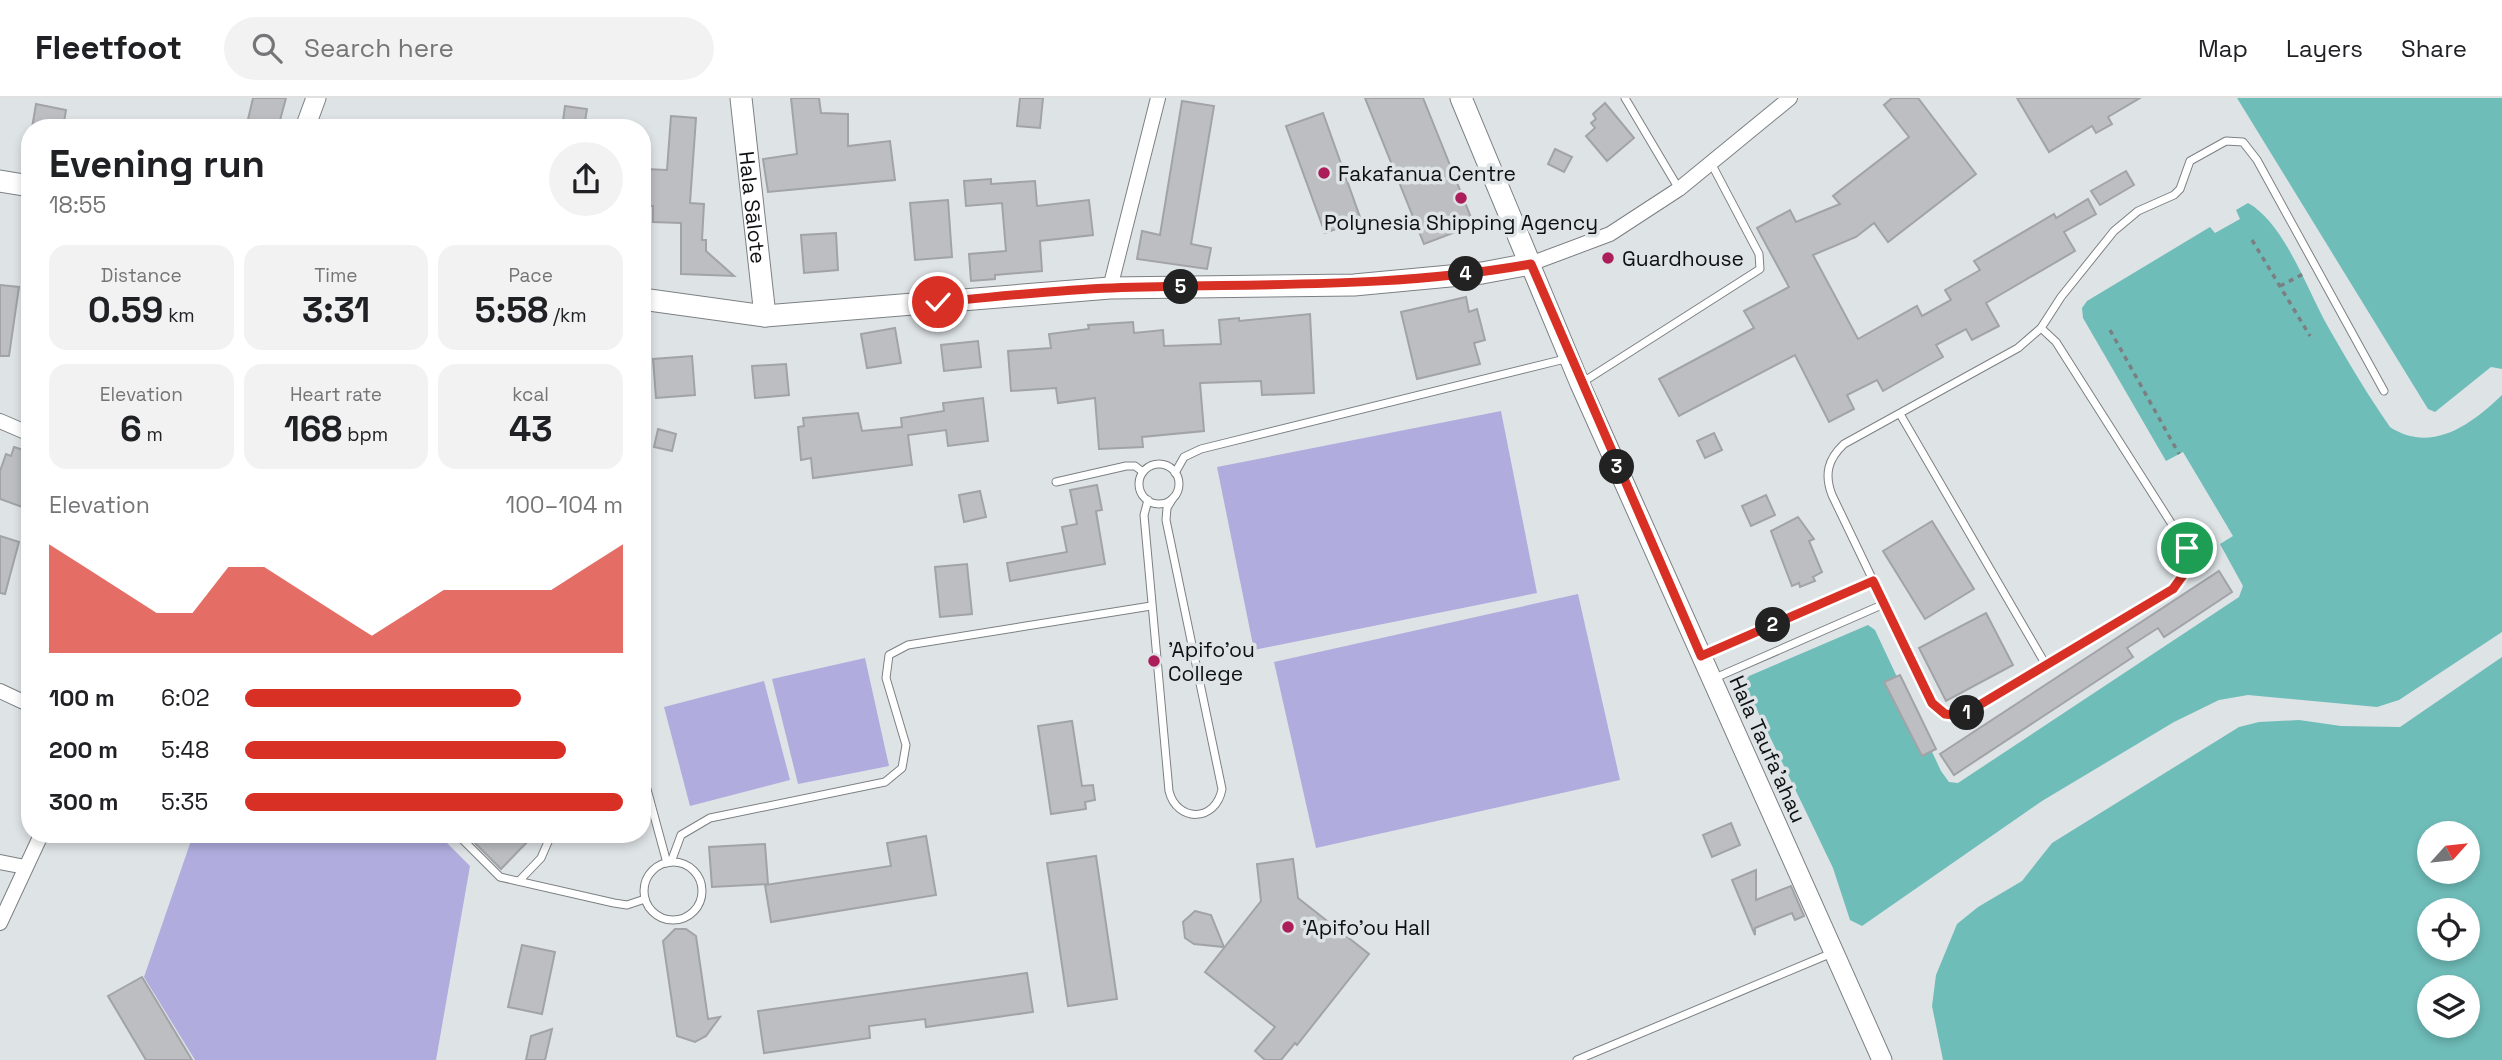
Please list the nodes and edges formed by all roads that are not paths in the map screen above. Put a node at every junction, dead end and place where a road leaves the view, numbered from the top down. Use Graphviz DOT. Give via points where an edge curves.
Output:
graph roads {
  1 [pos="316,98"];
  2 [pos="741,98"];
  3 [pos="1157,98"];
  4 [pos="1461,98"];
  5 [pos="1625,98"];
  6 [pos="1790,98"];
  7 [pos="308,119"];
  8 [pos="1711,163"];
  9 [pos="0,181"];
  10 [pos="21,184"];
  11 [pos="1679,189"];
  12 [pos="1531,264"];
  13 [pos="1110,288"];
  14 [pos="651,300"];
  15 [pos="765,316"];
  16 [pos="2040,328"];
  17 [pos="1569,358"];
  18 [pos="1580,384"];
  19 [pos="2384,391"];
  20 [pos="1900,414"];
  21 [pos="0,421"];
  22 [pos="21,430"];
  23 [pos="1143,472"];
  24 [pos="1175,473"];
  25 [pos="1056,482"];
  26 [pos="1173,498"];
  27 [pos="1147,500"];
  28 [pos="1873,581"];
  29 [pos="1884,604"];
  30 [pos="1151,606"];
  31 [pos="1701,656"];
  32 [pos="2046,665"];
  33 [pos="1712,680"];
  34 [pos="0,691"];
  35 [pos="21,701"];
  36 [pos="651,801"];
  37 [pos="37,843"];
  38 [pos="466,843"];
  39 [pos="548,843"];
  40 [pos="0,862"];
  41 [pos="669,862"];
  42 [pos="25,867"];
  43 [pos="519,881"];
  44 [pos="645,899"];
  45 [pos="0,923"];
  46 [pos="1833,952"];
  47 [pos="1577,1060"];
  48 [pos="1882,1060"];
  1 -- 7 [label="street"];
  2 -- 15 [label="main road, Hala Sālote"];
  3 -- 13 [label="street"];
  4 -- 12 [label="main road"];
  5 -- 11 [label="lane"];
  6 -- 8 [label="street"];
  8 -- 11 [label="street"];
  8 -- 18 [label="lane" via="1759,254 1760,269"];
  9 -- 10 [label="main road"];
  11 -- 12 [label="street" via="1610,234"];
  12 -- 13 [label="main road" via="1354,285"];
  12 -- 17 [label="street, Hala Taufa'ahau"];
  13 -- 15 [label="main road"];
  14 -- 15 [label="main road"];
  16 -- 19 [label="lane" via="2114,231 2138,211 2180,189 2190,161 2226,141 2242,142 2257,160"];
  16 -- 20 [label="lane" via="2018,348"];
  16 -- 32 [label="lane" via="2056,342 2187,548 2188,559 2186,571 2173,589"];
  17 -- 18 [label="street, Hala Taufa'ahau"];
  17 -- 24 [label="lane" via="1201,449 1184,457"];
  18 -- 31 [label="street, Hala Taufa'ahau"];
  20 -- 28 [label="lane" via="1844,444 1827,473 1832,495"];
  20 -- 32 [label="lane"];
  21 -- 22 [label="street"];
  23 -- 24 [label="lane" via="1159,464"];
  23 -- 25 [label="lane" via="1126,466"];
  23 -- 27 [label="lane" via="1140,489"];
  24 -- 26 [label="lane" via="1179,486"];
  26 -- 27 [label="lane" via="1160,504"];
  26 -- 30 [label="lane" via="1166,520 1222,789 1216,806 1200,815 1183,813 1168,791"];
  27 -- 30 [label="lane" via="1144,515"];
  28 -- 29 [label="lane"];
  28 -- 31 [label="lane"];
  29 -- 32 [label="lane" via="1932,703 1945,714 1961,716"];
  29 -- 33 [label="lane"];
  30 -- 41 [label="lane" via="908,645 889,655 886,678 906,745 902,768 885,782 710,818 681,835"];
  31 -- 33 [label="street, Hala Taufa'ahau"];
  33 -- 46 [label="street, Hala Taufa'ahau"];
  34 -- 35 [label="street"];
  36 -- 41 [label="lane"];
  37 -- 42 [label="street"];
  38 -- 43 [label="lane" via="500,877"];
  39 -- 43 [label="lane" via="541,858"];
  40 -- 42 [label="street"];
  41 -- 44 [label="lane" via="647,877"];
  41 -- 44 [label="lane" via="697,873 703,892 696,910 689,917 670,921 653,913"];
  42 -- 45 [label="street"];
  43 -- 44 [label="lane" via="627,905"];
  46 -- 47 [label="lane"];
  46 -- 48 [label="street, Hala Taufa'ahau"];
}
